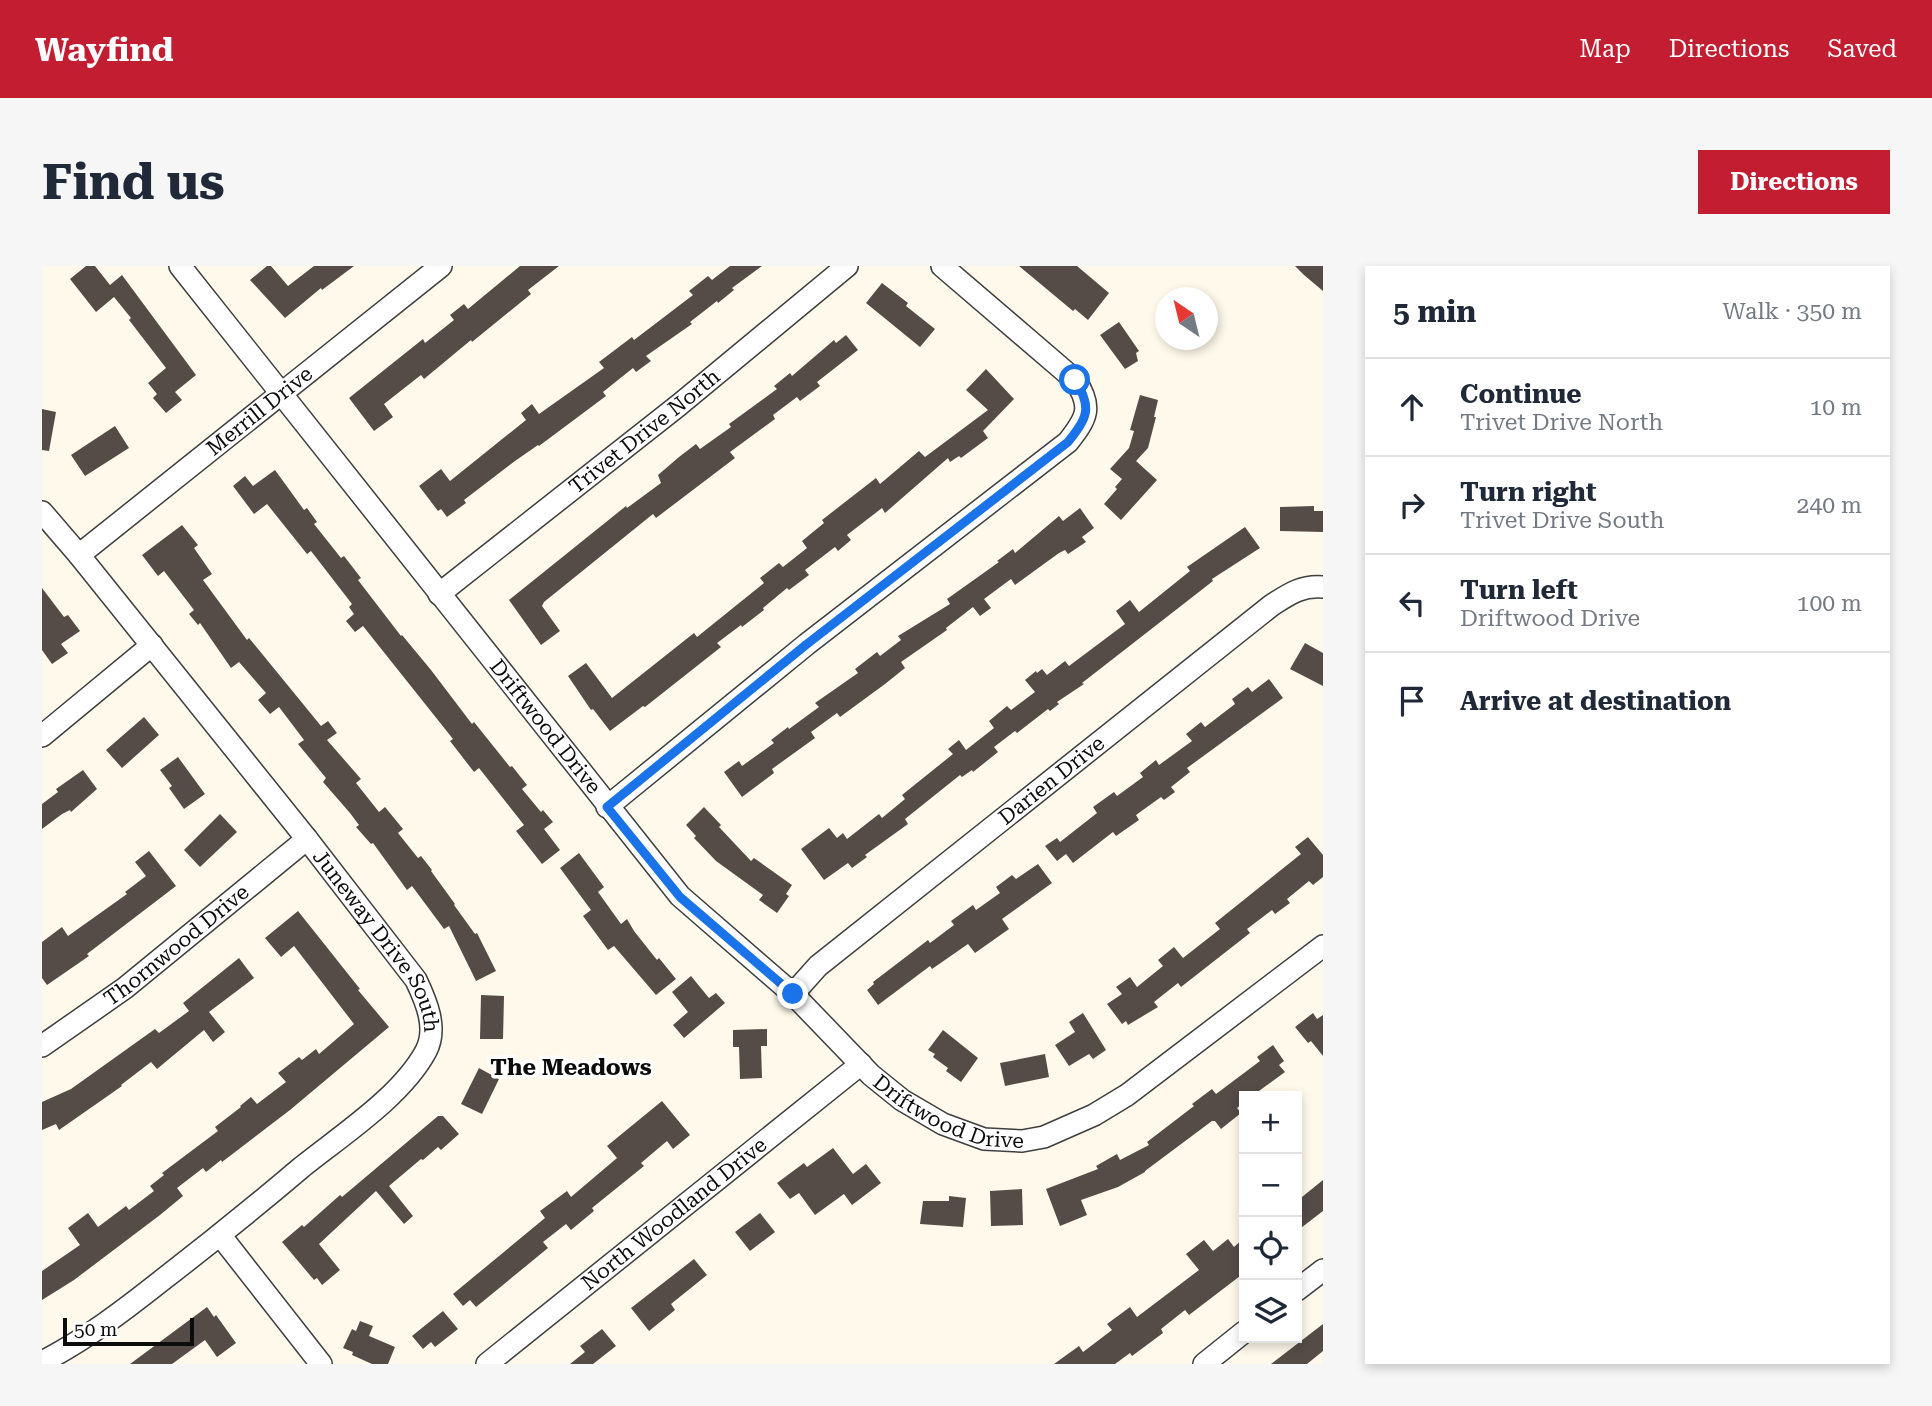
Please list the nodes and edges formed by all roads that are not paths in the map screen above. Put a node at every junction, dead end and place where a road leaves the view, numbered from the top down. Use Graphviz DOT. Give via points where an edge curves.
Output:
graph roads {
  1 [pos="180,266"];
  2 [pos="441,266"];
  3 [pos="847,266"];
  4 [pos="942,266"];
  5 [pos="280,392"];
  6 [pos="42,512"];
  7 [pos="79,555"];
  8 [pos="1323,587"];
  9 [pos="439,594"];
  10 [pos="152,646"];
  11 [pos="42,736"];
  12 [pos="607,807"];
  13 [pos="307,839"];
  14 [pos="1323,946"];
  15 [pos="793,994"];
  16 [pos="42,1046"];
  17 [pos="861,1065"];
  18 [pos="220,1235"];
  19 [pos="1323,1270"];
  20 [pos="1302,1286"];
  21 [pos="1239,1336"];
  22 [pos="42,1362"];
  23 [pos="321,1364"];
  24 [pos="487,1364"];
  25 [pos="1204,1364"];
  1 -- 5 [label="street, Driftwood Drive"];
  2 -- 5 [label="street, Merrill Drive"];
  3 -- 9 [label="street, Trivet Drive North"];
  4 -- 12 [label="street" via="1075,380 1085,395 1084,421 1068,442 807,644"];
  5 -- 7 [label="street, Merrill Drive"];
  5 -- 9 [label="street, Driftwood Drive"];
  6 -- 7 [label="street, Juneway Drive South"];
  7 -- 10 [label="street, Juneway Drive South"];
  8 -- 15 [label="street, Darien Drive" via="1294,591 1272,605 818,966"];
  9 -- 12 [label="street, Driftwood Drive"];
  10 -- 11 [label="street"];
  10 -- 13 [label="street, Juneway Drive South"];
  12 -- 15 [label="street, Driftwood Drive" via="680,897"];
  13 -- 16 [label="street, Thornwood Drive" via="125,988"];
  13 -- 18 [label="street, Juneway Drive South" via="416,980 428,1007 427,1049 407,1079 381,1103"];
  14 -- 17 [label="street, Driftwood Drive" via="1127,1095 1044,1137 984,1139 943,1124 902,1100"];
  15 -- 17 [label="street, Driftwood Drive"];
  17 -- 24 [label="street, North Woodland Drive"];
  18 -- 22 [label="street, Juneway Drive South" via="104,1325"];
  18 -- 23 [label="street"];
  19 -- 20 [label="street"];
  21 -- 25 [label="street"];
}
